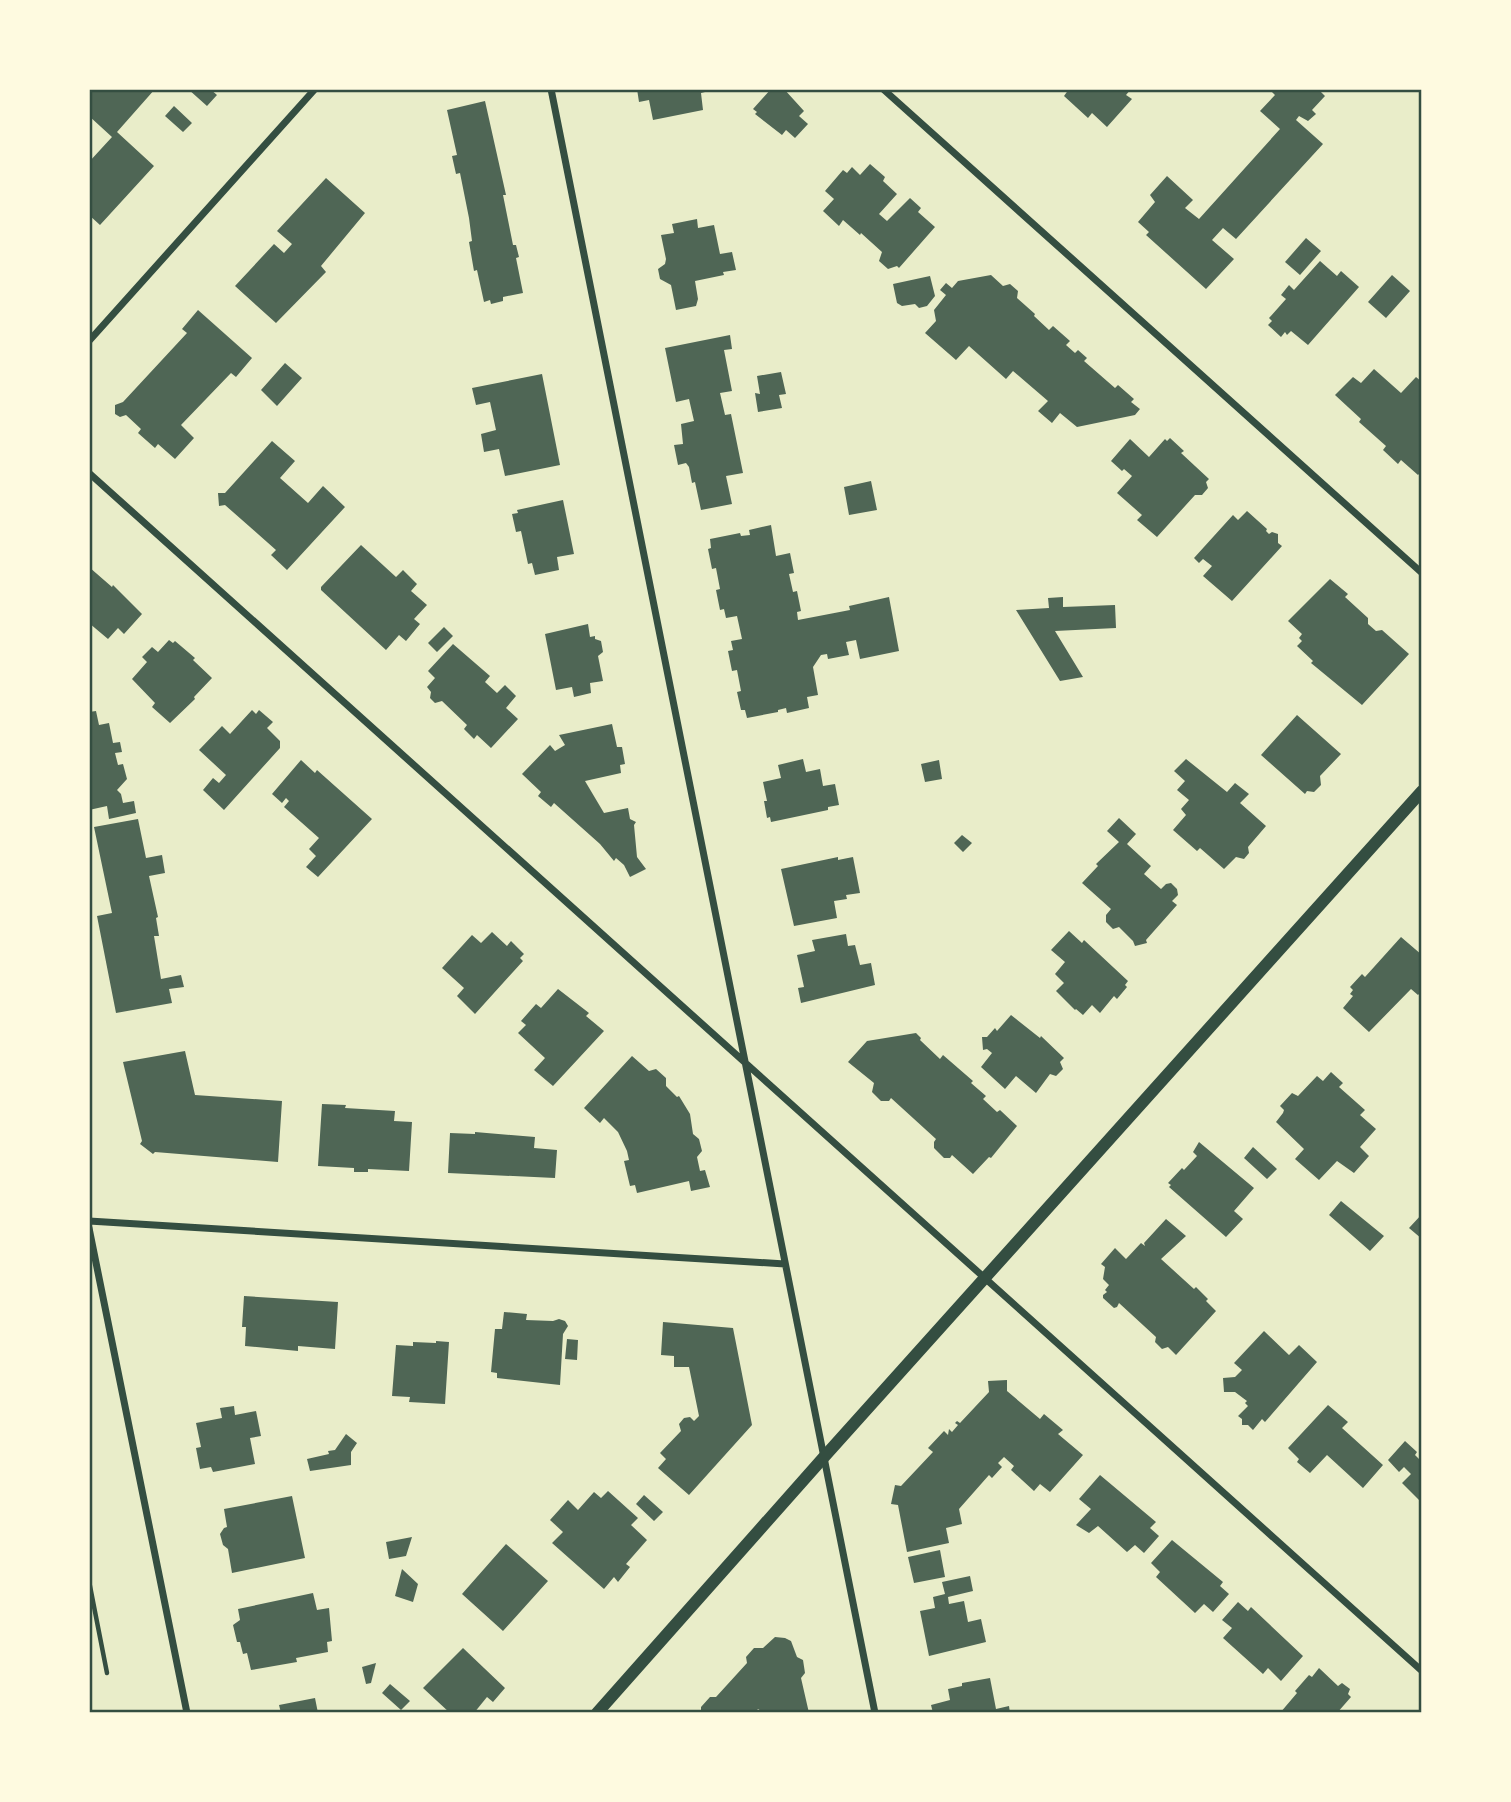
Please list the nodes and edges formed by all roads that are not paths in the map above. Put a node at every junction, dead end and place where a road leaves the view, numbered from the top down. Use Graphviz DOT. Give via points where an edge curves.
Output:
graph roads {
  1 [pos="315,89"];
  2 [pos="551,89"];
  3 [pos="883,89"];
  4 [pos="89,341"];
  5 [pos="89,473"];
  6 [pos="1422,573"];
  7 [pos="1422,792"];
  8 [pos="744,1061"];
  9 [pos="89,1220"];
  10 [pos="89,1228"];
  11 [pos="785,1264"];
  12 [pos="985,1278"];
  13 [pos="824,1457"];
  14 [pos="1422,1671"];
  15 [pos="187,1713"];
  16 [pos="597,1713"];
  17 [pos="876,1713"];
  1 -- 4 [label="street"];
  2 -- 8 [label="street"];
  3 -- 6 [label="street"];
  5 -- 8 [label="street"];
  7 -- 12 [label="street"];
  8 -- 11 [label="street"];
  8 -- 12 [label="street"];
  9 -- 11 [label="street"];
  10 -- 15 [label="street"];
  11 -- 13 [label="street"];
  12 -- 13 [label="street"];
  12 -- 14 [label="street"];
  13 -- 16 [label="street"];
  13 -- 17 [label="street"];
}
